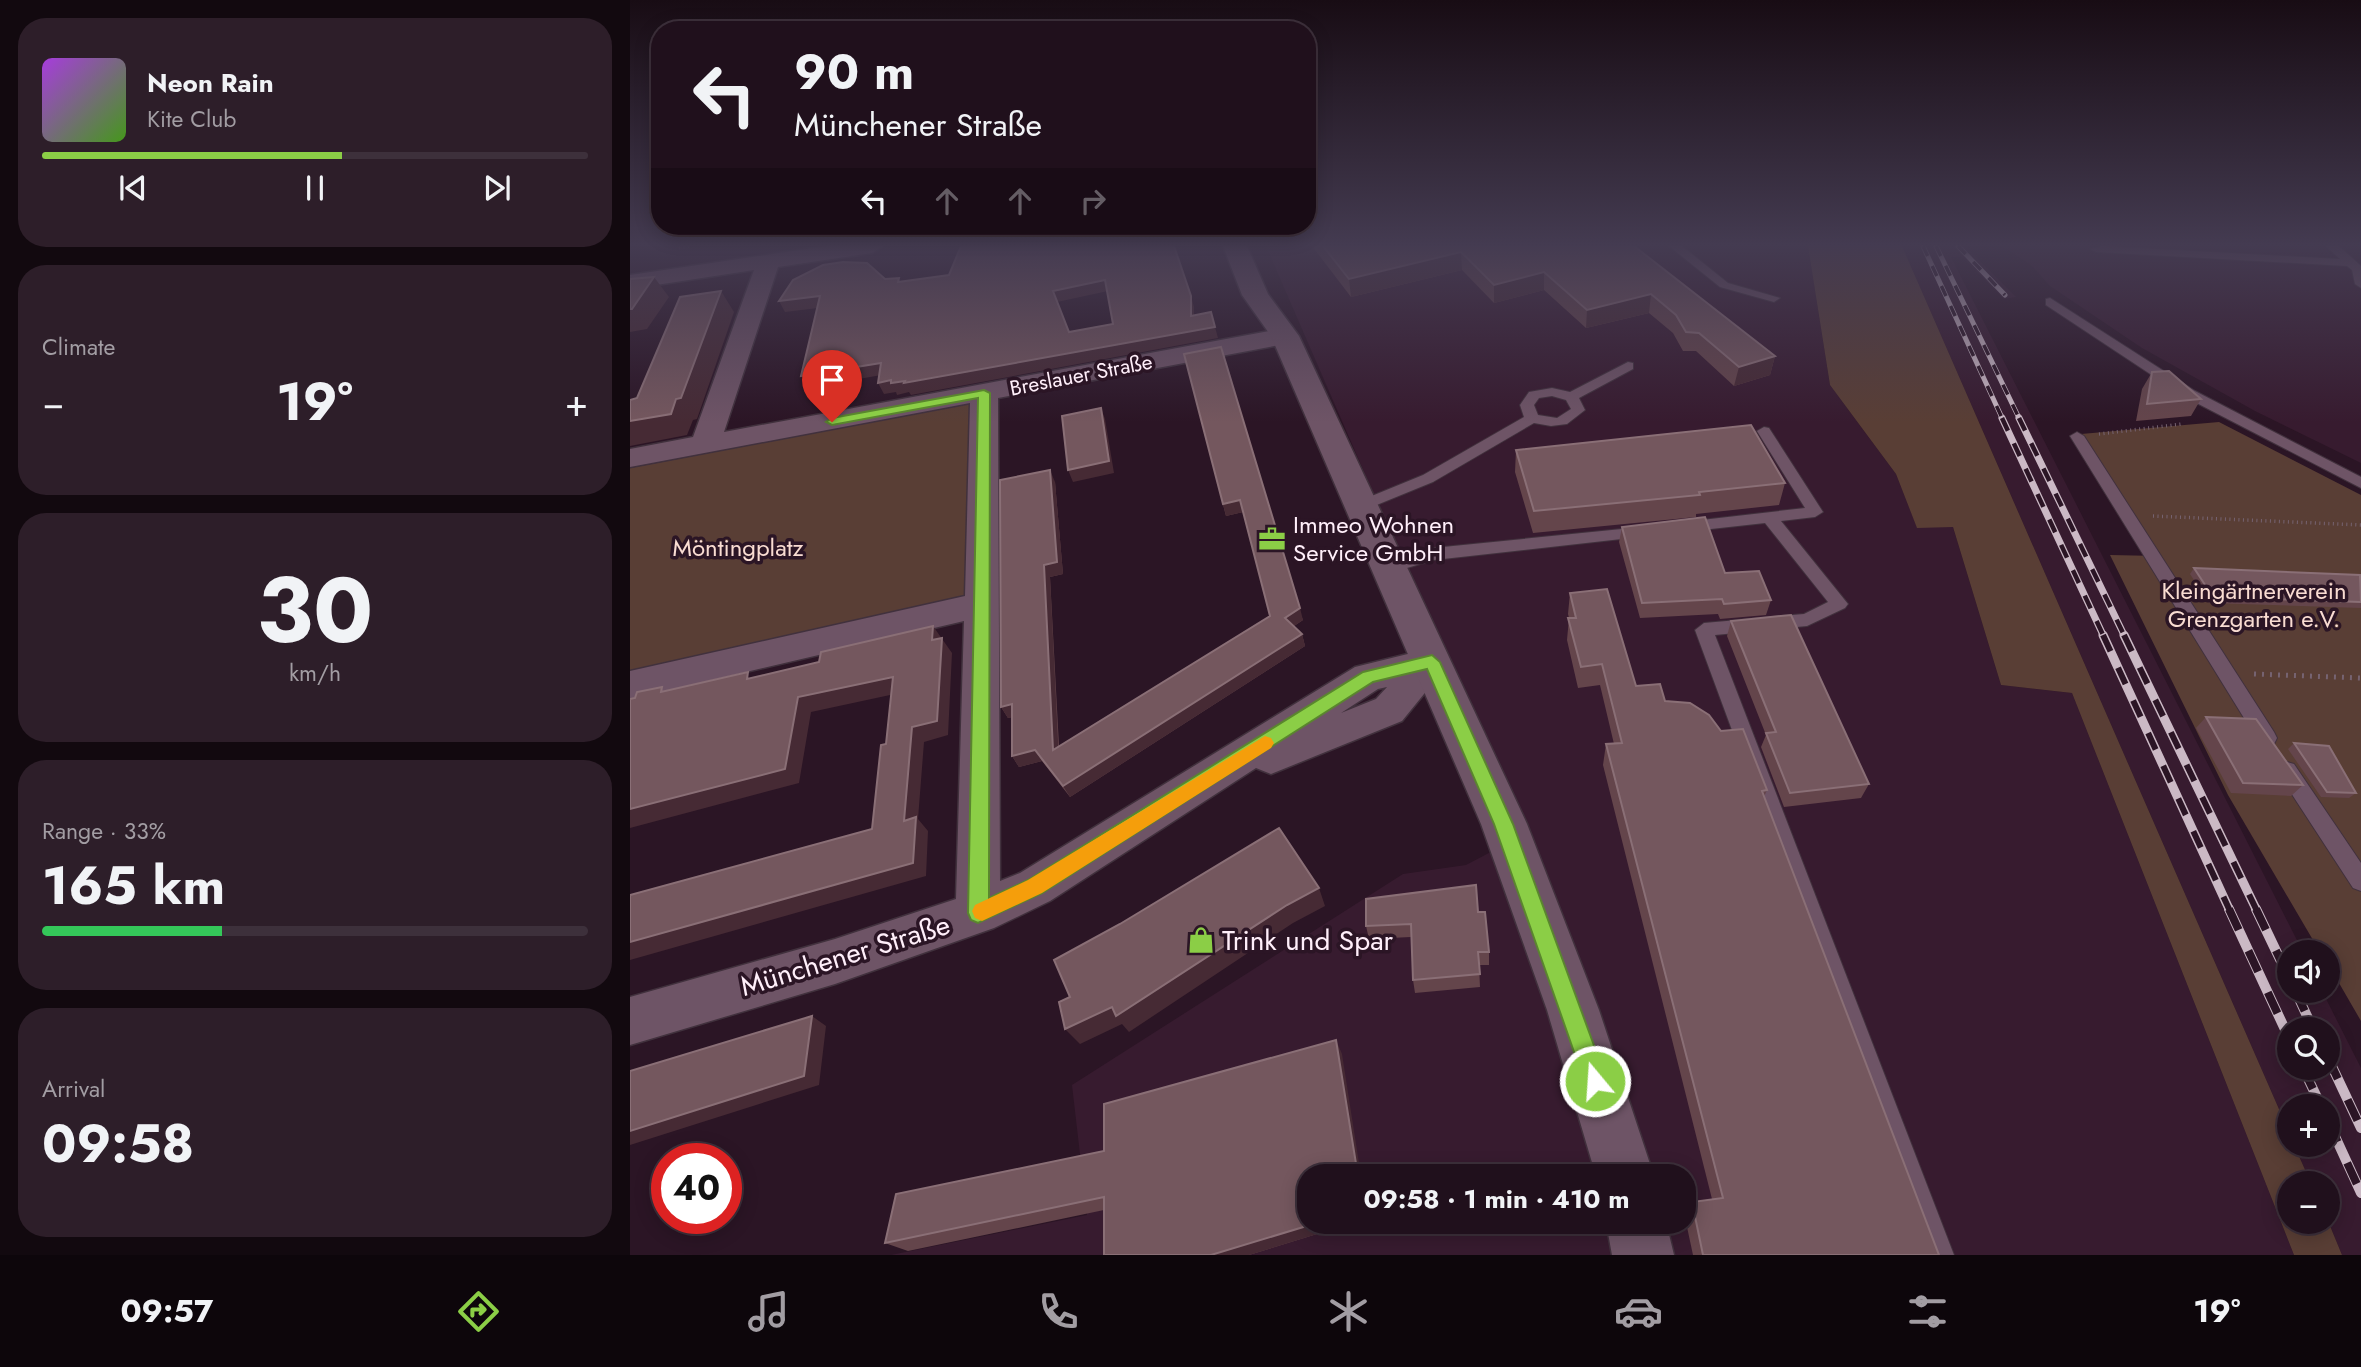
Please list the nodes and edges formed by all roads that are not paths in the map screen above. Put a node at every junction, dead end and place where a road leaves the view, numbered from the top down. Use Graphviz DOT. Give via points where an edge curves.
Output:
graph roads {
  1 [pos="754,305"];
  2 [pos="1262,305"];
  3 [pos="1278,305"];
  4 [pos="2054,305"];
  5 [pos="1285,336"];
  6 [pos="1628,366"];
  7 [pos="984,393"];
  8 [pos="1572,397"];
  9 [pos="1532,418"];
  10 [pos="1764,430"];
  11 [pos="2077,436"];
  12 [pos="705,445"];
  13 [pos="630,458"];
  14 [pos="2361,483"];
  15 [pos="1362,506"];
  16 [pos="1770,518"];
  17 [pos="1390,566"];
  18 [pos="983,604"];
  19 [pos="1432,662"];
  20 [pos="630,685"];
  21 [pos="2361,881"];
  22 [pos="978,913"];
  23 [pos="630,1021"];
  24 [pos="1621,1164"];
  25 [pos="1639,1234"];
  26 [pos="1643,1255"];
  27 [pos="1940,1255"];
  1 -- 12 [label="street"];
  2 -- 5 [label="street"];
  3 -- 5 [label="street"];
  4 -- 14 [label="lane" via="2190,394"];
  5 -- 7 [label="street, Breslauer Straße"];
  5 -- 15 [label="street"];
  6 -- 8 [label="lane"];
  7 -- 12 [label="street, Breslauer Straße"];
  7 -- 18 [label="street"];
  8 -- 9 [label="lane" via="1578,410 1569,419 1550,423"];
  8 -- 9 [label="lane" via="1552,391 1534,395 1527,405"];
  9 -- 15 [label="lane" via="1419,483"];
  10 -- 16 [label="lane" via="1815,512"];
  11 -- 21 [label="lane"];
  12 -- 13 [label="street, Breslauer Straße"];
  15 -- 17 [label="street"];
  16 -- 17 [label="lane" via="1433,554"];
  16 -- 27 [label="lane" via="1839,604 1807,620 1704,630"];
  17 -- 19 [label="street"];
  18 -- 20 [label="street"];
  18 -- 22 [label="street"];
  19 -- 22 [label="street, Münchener Straße" via="1389,710 1161,808 1035,887"];
  19 -- 24 [label="street" via="1504,824 1573,1010"];
  22 -- 23 [label="street, Münchener Straße"];
  25 -- 26 [label="street"];
}
